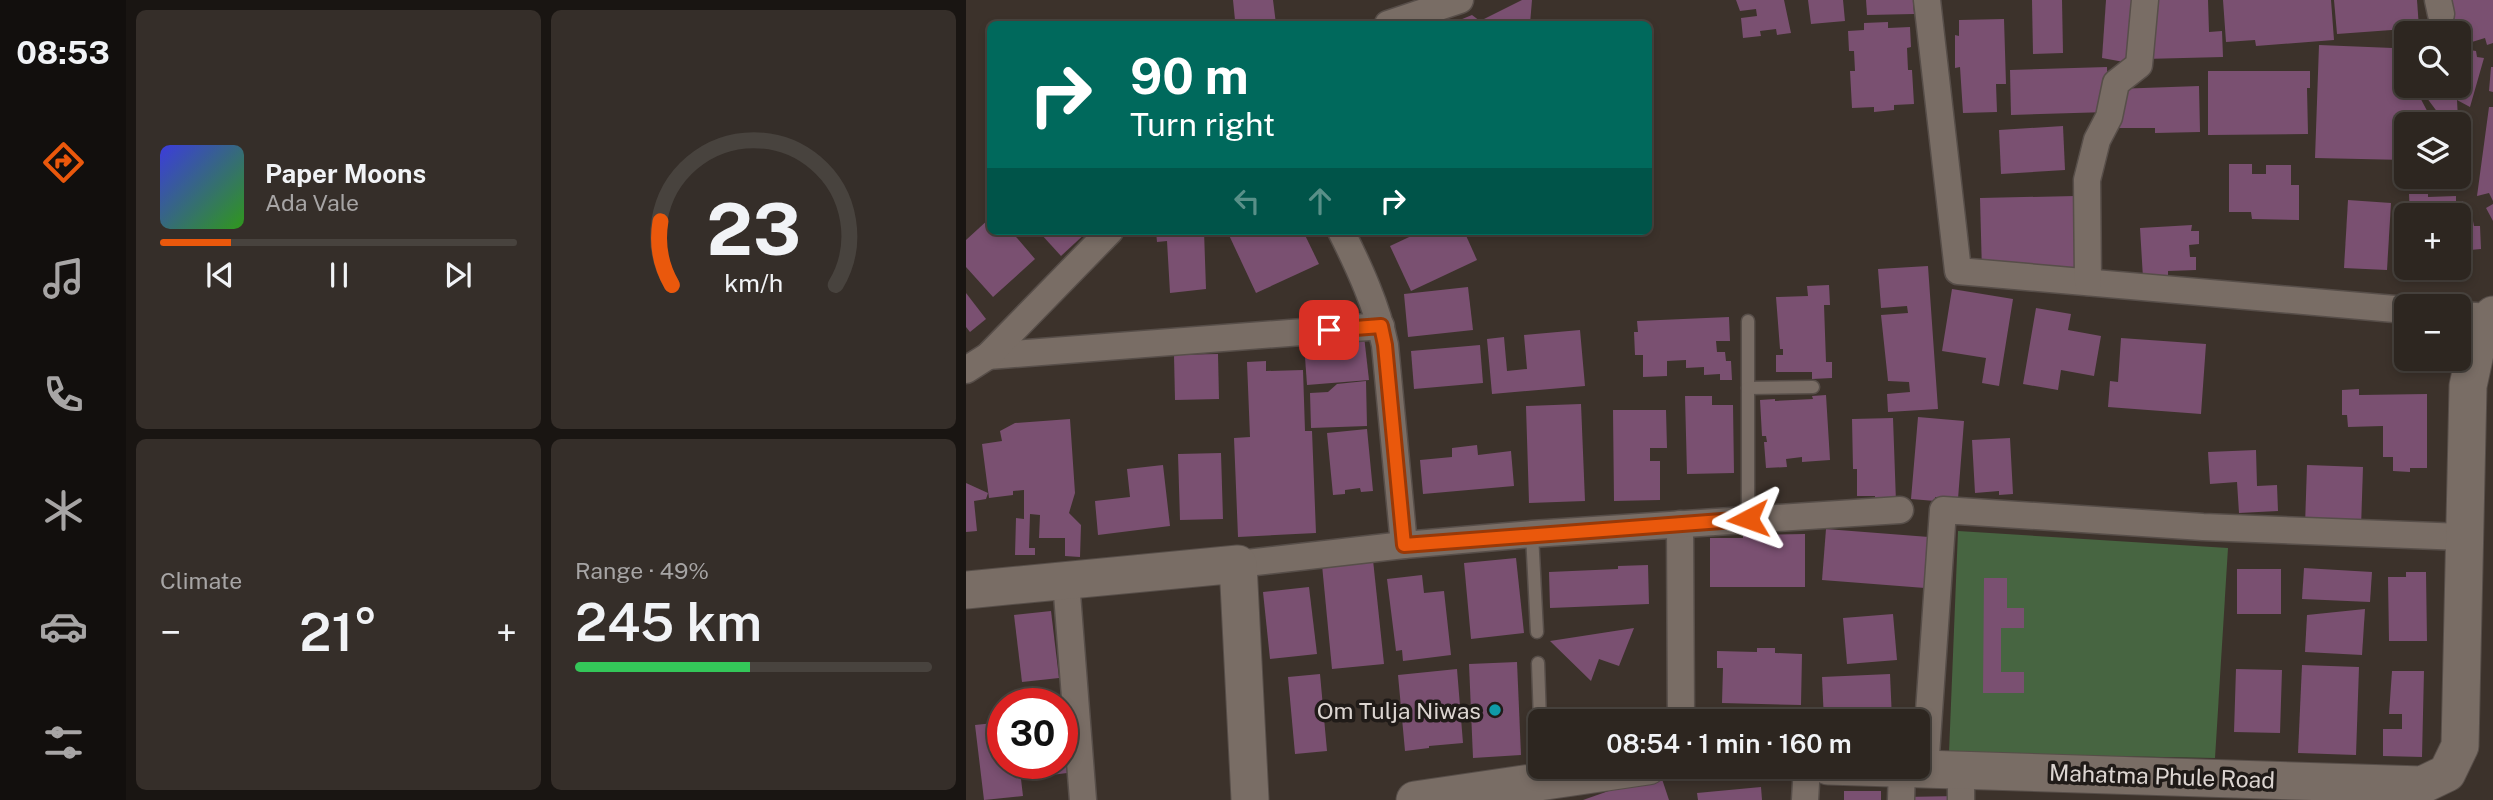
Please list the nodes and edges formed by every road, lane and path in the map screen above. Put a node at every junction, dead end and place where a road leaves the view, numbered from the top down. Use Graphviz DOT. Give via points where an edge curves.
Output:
graph roads {
  1 [pos="1460,0"];
  2 [pos="1927,0"];
  3 [pos="2145,0"];
  4 [pos="1397,21"];
  5 [pos="1106,235"];
  6 [pos="1343,235"];
  7 [pos="2088,282"];
  8 [pos="2394,309"];
  9 [pos="2481,316"];
  10 [pos="1748,321"];
  11 [pos="1381,326"];
  12 [pos="988,356"];
  13 [pos="966,370"];
  14 [pos="1813,387"];
  15 [pos="1748,388"];
  16 [pos="1900,510"];
  17 [pos="1748,519"];
  18 [pos="1680,524"];
  19 [pos="1532,534"];
  20 [pos="2463,537"];
  21 [pos="1404,545"];
  22 [pos="1238,564"];
  23 [pos="1066,581"];
  24 [pos="966,590"];
  25 [pos="1537,632"];
  26 [pos="1538,663"];
  27 [pos="1540,709"];
  28 [pos="1681,709"];
  29 [pos="1918,709"];
  30 [pos="1528,777"];
  31 [pos="1806,779"];
  32 [pos="1909,779"];
  33 [pos="2205,788"];
  34 [pos="1083,800"];
  35 [pos="1253,800"];
  36 [pos="1415,800"];
  37 [pos="1805,800"];
  1 -- 4 [label="street"];
  2 -- 7 [label="street" via="1958,271"];
  3 -- 7 [label="street" via="2139,65 2116,83 2087,180"];
  5 -- 12 [label="street"];
  6 -- 11 [label="street"];
  7 -- 8 [label="street"];
  9 -- 20 [label="street, Mahatma Phule Road" via="2468,386"];
  10 -- 15 [label="lane"];
  11 -- 12 [label="street"];
  11 -- 21 [label="street"];
  12 -- 13 [label="street"];
  14 -- 15 [label="lane"];
  15 -- 17 [label="lane"];
  16 -- 17 [label="street"];
  17 -- 18 [label="street"];
  18 -- 19 [label="street"];
  18 -- 28 [label="street"];
  19 -- 21 [label="street"];
  19 -- 25 [label="lane"];
  20 -- 29 [label="street" via="1943,510"];
  20 -- 33 [label="street, Mahatma Phule Road" via="2460,746 2446,773 2422,785"];
  21 -- 22 [label="street"];
  22 -- 23 [label="street"];
  22 -- 35 [label="street"];
  23 -- 24 [label="street"];
  23 -- 34 [label="street"];
  26 -- 27 [label="lane"];
  30 -- 36 [label="street"];
  31 -- 37 [label="street"];
  32 -- 33 [label="street, Mahatma Phule Road"];
}
